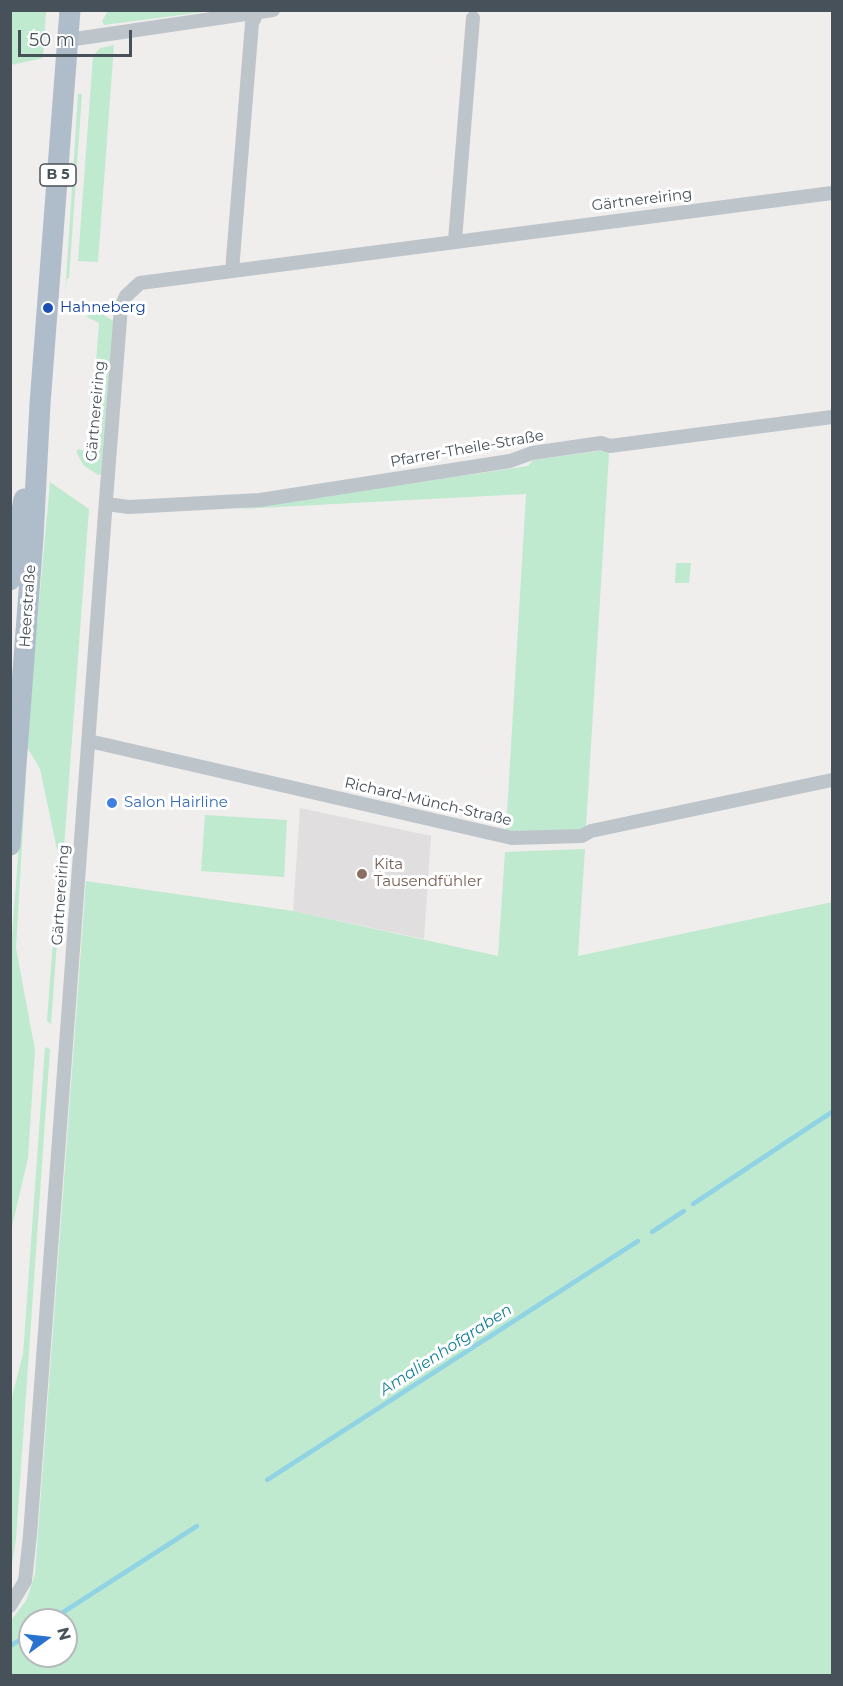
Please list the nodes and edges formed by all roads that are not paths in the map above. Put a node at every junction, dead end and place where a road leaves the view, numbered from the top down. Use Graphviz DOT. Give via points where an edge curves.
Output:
graph roads {
  1 [pos="70,10"];
  2 [pos="273,10"];
  3 [pos="257,13"];
  4 [pos="473,18"];
  5 [pos="68,40"];
  6 [pos="832,193"];
  7 [pos="455,240"];
  8 [pos="232,271"];
  9 [pos="40,404"];
  10 [pos="832,417"];
  11 [pos="106,504"];
  12 [pos="10,580"];
  13 [pos="89,741"];
  14 [pos="832,780"];
  15 [pos="10,845"];
  16 [pos="10,1606"];
  1 -- 5 [label="main road, Heerstraße / B 5"];
  2 -- 3 [label="street"];
  3 -- 5 [label="street"];
  3 -- 8 [label="street" via="252,23"];
  4 -- 7 [label="street"];
  5 -- 9 [label="main road, Heerstraße / B 5"];
  6 -- 7 [label="street, Gärtnereiring"];
  7 -- 8 [label="street, Gärtnereiring"];
  8 -- 11 [label="street, Gärtnereiring" via="140,283 126,296 121,307"];
  9 -- 12 [label="main road, Heerstraße / B 5"];
  9 -- 15 [label="main road, Heerstraße / B 5"];
  10 -- 11 [label="street, Pfarrer-Theile-Straße" via="610,446 601,443 566,448 510,461 260,500 129,507"];
  11 -- 13 [label="street, Gärtnereiring"];
  13 -- 14 [label="street, Richard-Münch-Straße" via="512,838 582,836"];
  13 -- 16 [label="street, Gärtnereiring" via="29,1547 25,1581"];
}
